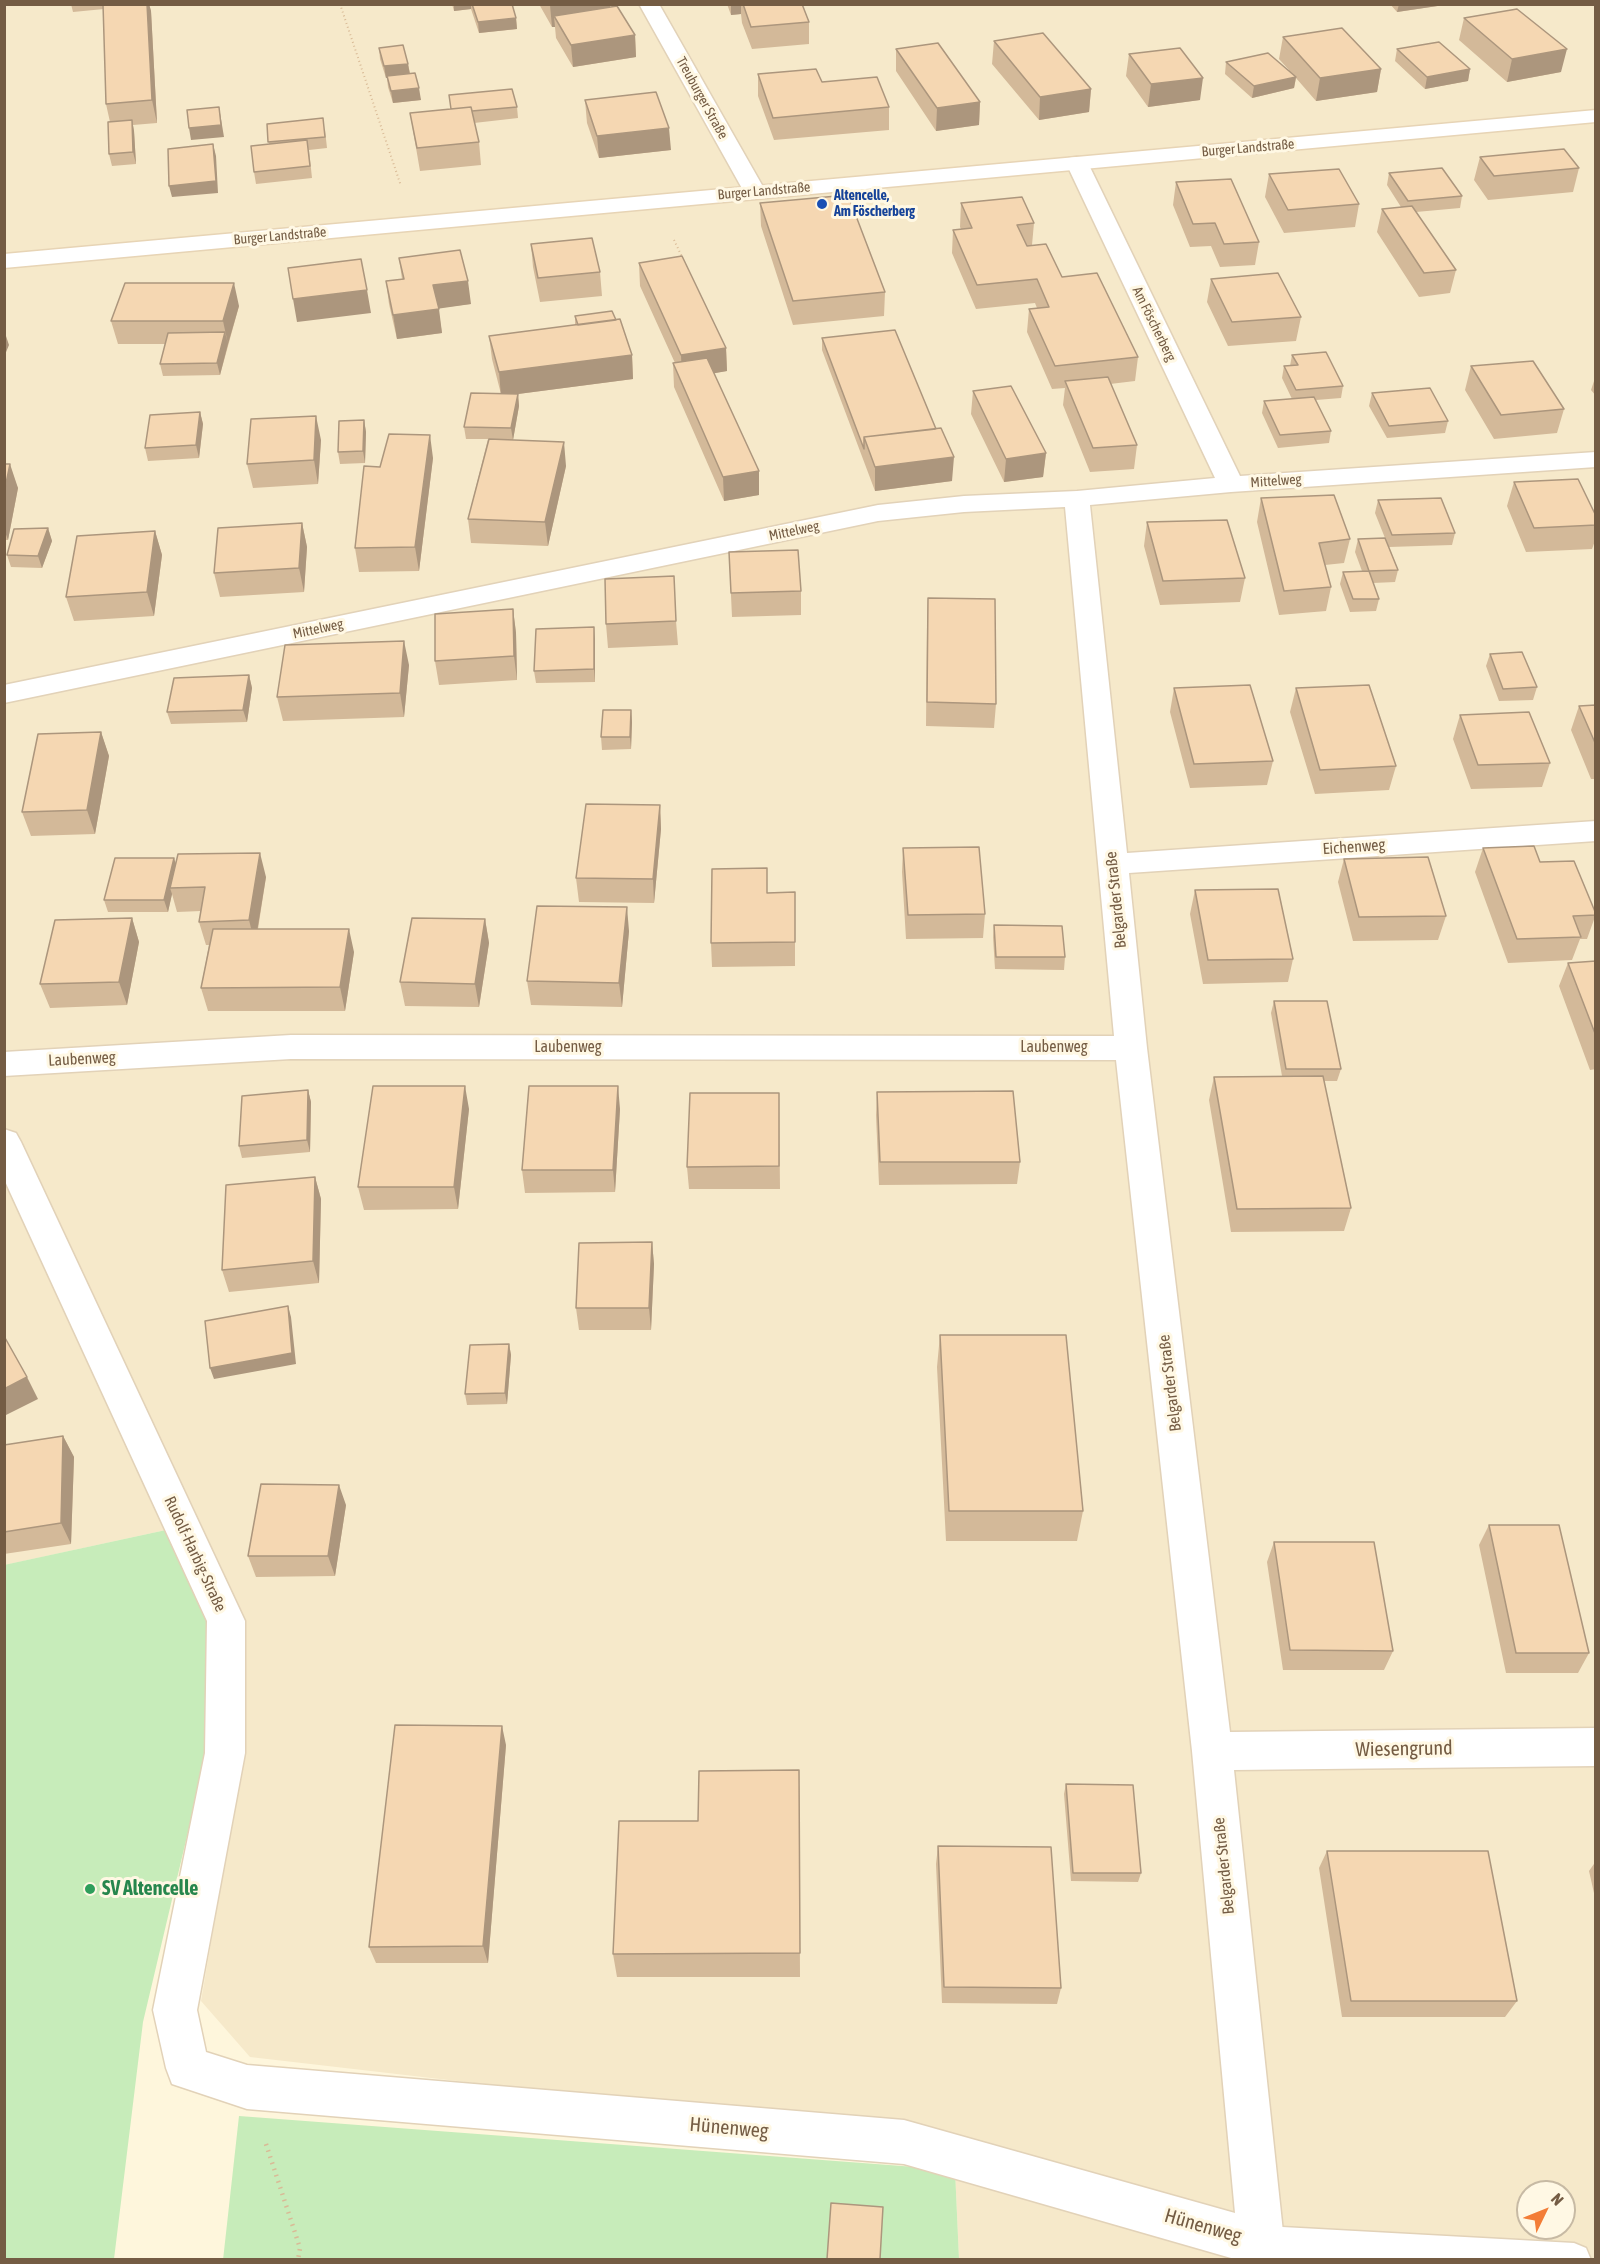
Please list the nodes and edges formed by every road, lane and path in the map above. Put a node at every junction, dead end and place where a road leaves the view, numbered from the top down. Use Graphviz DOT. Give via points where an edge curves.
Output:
graph roads {
  1 [pos="340,4"];
  2 [pos="649,4"];
  3 [pos="1596,116"];
  4 [pos="1077,163"];
  5 [pos="755,192"];
  6 [pos="656,202"];
  7 [pos="413,224"];
  8 [pos="4,261"];
  9 [pos="687,267"];
  10 [pos="1596,459"];
  11 [pos="1231,484"];
  12 [pos="1077,499"];
  13 [pos="4,694"];
  14 [pos="1596,831"];
  15 [pos="1112,864"];
  16 [pos="1131,1047"];
  17 [pos="4,1064"];
  18 [pos="4,1142"];
  19 [pos="1596,1748"];
  20 [pos="1212,1751"];
  21 [pos="188,2068"];
  22 [pos="247,2087"];
  23 [pos="1271,2251"];
  24 [pos="298,2259"];
  25 [pos="1574,2259"];
  1 -- 7 [label="path"];
  2 -- 5 [label="street, Treuburger Straße"];
  3 -- 4 [label="street, Burger Landstraße"];
  4 -- 5 [label="street, Burger Landstraße"];
  4 -- 11 [label="street, Am Föscherberg"];
  5 -- 6 [label="street, Burger Landstraße"];
  6 -- 7 [label="street, Burger Landstraße"];
  6 -- 9 [label="path"];
  7 -- 8 [label="street, Burger Landstraße"];
  10 -- 11 [label="street, Mittelweg"];
  11 -- 12 [label="street, Mittelweg"];
  12 -- 13 [label="street, Mittelweg" via="878,513"];
  12 -- 15 [label="street, Belgarder Straße"];
  14 -- 15 [label="street, Eichenweg"];
  15 -- 16 [label="street, Belgarder Straße"];
  16 -- 17 [label="street, Laubenweg" via="291,1047"];
  16 -- 20 [label="street, Belgarder Straße"];
  18 -- 21 [label="street, Rudolf-Harbig-Straße" via="226,1621 225,1753 175,2010"];
  19 -- 20 [label="street, Wiesengrund"];
  20 -- 23 [label="street, Belgarder Straße"];
  21 -- 22 [label="street, Hünenweg"];
  22 -- 23 [label="street, Hünenweg" via="904,2142"];
  22 -- 24 [label="path" via="300,2248"];
  23 -- 25 [label="lane"];
}
